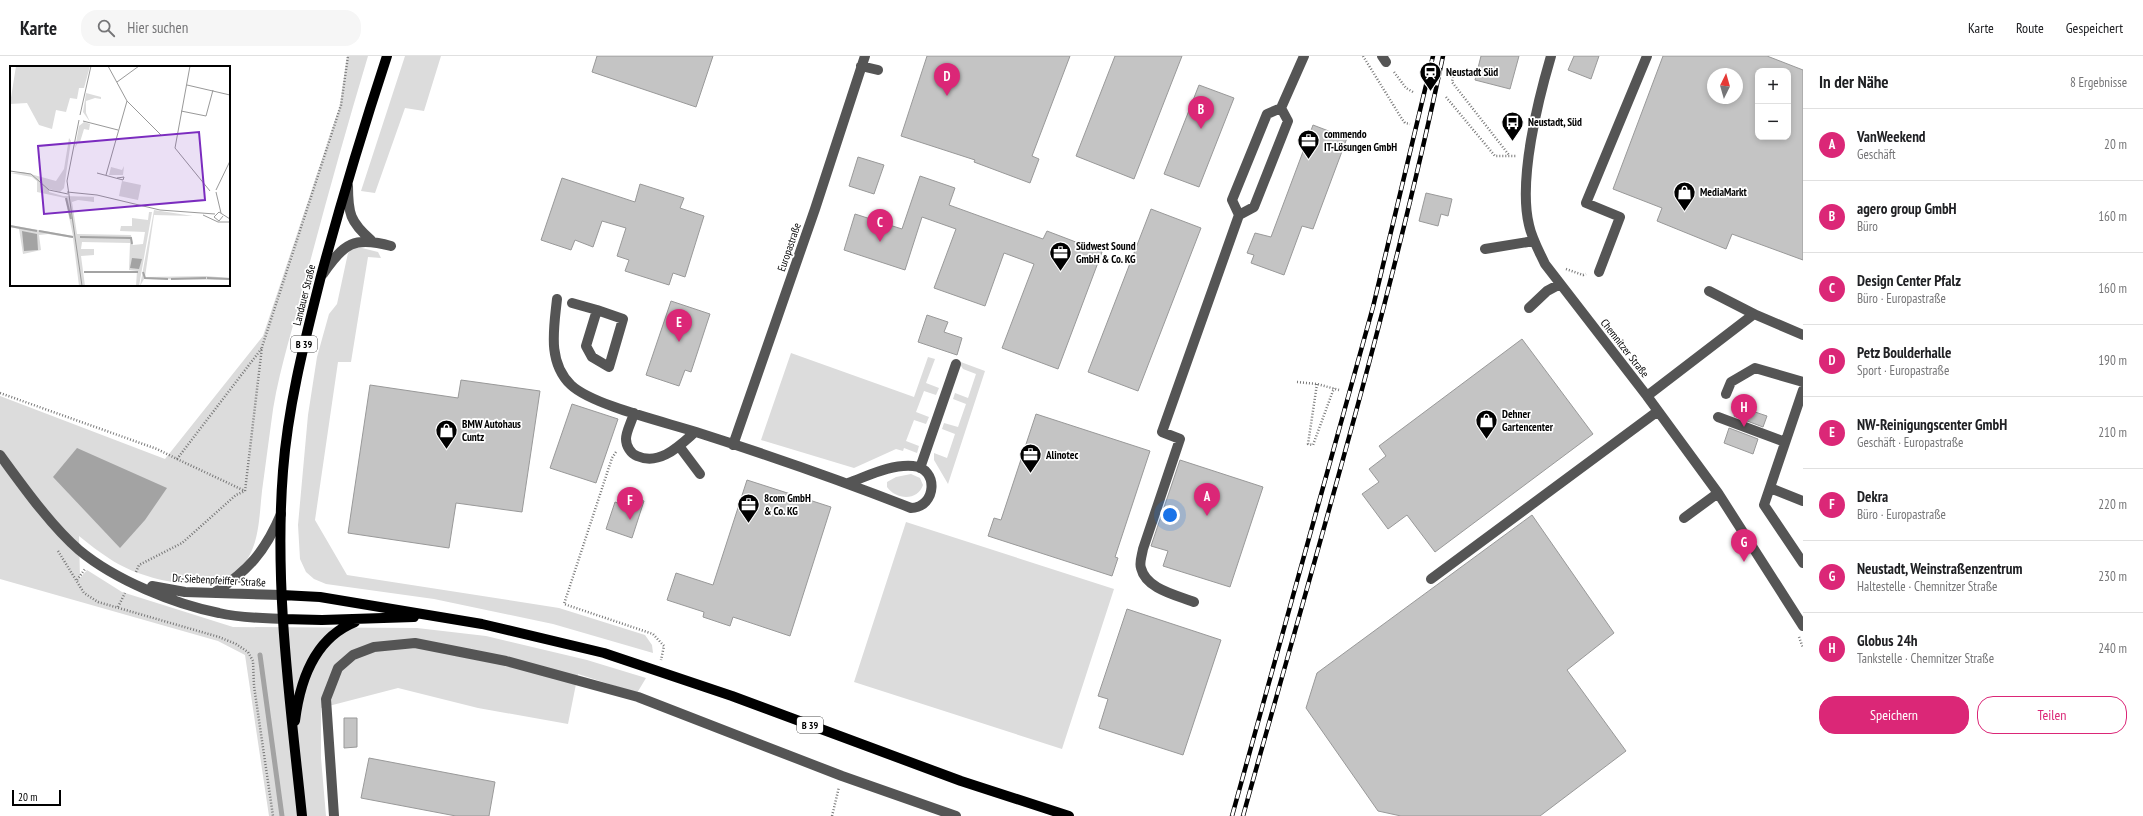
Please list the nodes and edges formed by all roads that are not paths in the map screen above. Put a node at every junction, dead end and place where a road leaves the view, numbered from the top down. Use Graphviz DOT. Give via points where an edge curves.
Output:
graph roads {
  1 [pos="387,56"];
  2 [pos="864,56"];
  3 [pos="1304,56"];
  4 [pos="1551,56"];
  5 [pos="1647,56"];
  6 [pos="861,66"];
  7 [pos="878,70"];
  8 [pos="1281,108"];
  9 [pos="348,177"];
  10 [pos="1239,215"];
  11 [pos="371,240"];
  12 [pos="1534,241"];
  13 [pos="391,246"];
  14 [pos="1485,249"];
  15 [pos="1599,272"];
  16 [pos="321,275"];
  17 [pos="1560,284"];
  18 [pos="1709,291"];
  19 [pos="557,299"];
  20 [pos="572,303"];
  21 [pos="1529,308"];
  22 [pos="597,310"];
  23 [pos="1754,314"];
  24 [pos="1803,335"];
  25 [pos="956,364"];
  26 [pos="1803,382"];
  27 [pos="1803,390"];
  28 [pos="1726,394"];
  29 [pos="1647,396"];
  30 [pos="1658,411"];
  31 [pos="634,413"];
  32 [pos="1718,417"];
  33 [pos="695,432"];
  34 [pos="1785,442"];
  35 [pos="733,445"];
  36 [pos="679,446"];
  37 [pos="0,454"];
  38 [pos="920,468"];
  39 [pos="700,474"];
  40 [pos="848,483"];
  41 [pos="1770,488"];
  42 [pos="1718,493"];
  43 [pos="1803,501"];
  44 [pos="281,514"];
  45 [pos="1684,518"];
  46 [pos="1803,563"];
  47 [pos="1430,579"];
  48 [pos="131,582"];
  49 [pos="214,593"];
  50 [pos="282,595"];
  51 [pos="1194,602"];
  52 [pos="430,616"];
  53 [pos="282,619"];
  54 [pos="362,620"];
  55 [pos="1803,626"];
  56 [pos="294,738"];
  57 [pos="302,816"];
  58 [pos="334,816"];
  59 [pos="956,816"];
  60 [pos="1069,816"];
  1 -- 9 [label="main road, Landauer Straße / B 39"];
  2 -- 6 [label="street, Europastraße"];
  3 -- 8 [label="street"];
  4 -- 12 [label="street, Chemnitzer Straße" via="1538,98 1530,157 1526,207"];
  5 -- 15 [label="street" via="1586,203 1620,217"];
  6 -- 7 [label="street"];
  6 -- 35 [label="street, Europastraße" via="815,209"];
  8 -- 10 [label="street" via="1288,121 1254,207"];
  8 -- 10 [label="street" via="1267,114 1232,200"];
  9 -- 11 [label="street" via="348,209 351,219"];
  9 -- 16 [label="main road, Landauer Straße / B 39"];
  10 -- 51 [label="street" via="1162,432 1180,439 1143,549 1140,566 1146,581 1166,592"];
  11 -- 13 [label="street"];
  11 -- 16 [label="street" via="347,246 334,257"];
  12 -- 14 [label="street"];
  12 -- 17 [label="street, Chemnitzer Straße" via="1545,264"];
  16 -- 44 [label="main road, Landauer Straße / B 39" via="289,421"];
  17 -- 21 [label="street" via="1547,291"];
  17 -- 29 [label="street, Chemnitzer Straße"];
  18 -- 23 [label="street"];
  19 -- 31 [label="street" via="554,348 557,365 579,392"];
  20 -- 22 [label="street"];
  22 -- 22 [label="street" via="586,346 592,357 608,367 623,319"];
  23 -- 24 [label="street"];
  23 -- 29 [label="street"];
  25 -- 38 [label="street"];
  26 -- 28 [label="street" via="1755,368 1731,382"];
  27 -- 34 [label="street"];
  29 -- 30 [label="street, Chemnitzer Straße"];
  30 -- 42 [label="street, Chemnitzer Straße"];
  30 -- 47 [label="street"];
  31 -- 33 [label="street"];
  31 -- 36 [label="street" via="626,438 627,447 634,455 645,460 658,458"];
  32 -- 34 [label="street"];
  33 -- 35 [label="street"];
  33 -- 36 [label="street"];
  34 -- 41 [label="street"];
  35 -- 40 [label="street"];
  36 -- 39 [label="street"];
  37 -- 48 [label="street, Dr.-Siebenpfeiffer-Straße" via="41,509 79,550"];
  38 -- 40 [label="street" via="900,467"];
  38 -- 40 [label="street" via="930,477 931,485 930,495 919,508 910,508"];
  41 -- 43 [label="street"];
  41 -- 46 [label="street" via="1764,505"];
  42 -- 45 [label="street"];
  42 -- 55 [label="street, Chemnitzer Straße"];
  44 -- 49 [label="street" via="271,538 256,560 236,579"];
  44 -- 50 [label="main road, Landauer Straße / B 39"];
  48 -- 49 [label="street, Dr.-Siebenpfeiffer-Straße" via="186,592"];
  48 -- 53 [label="street, Dr.-Siebenpfeiffer-Straße" via="219,613"];
  49 -- 50 [label="street, Dr.-Siebenpfeiffer-Straße"];
  50 -- 52 [label="main road, B 39" via="320,597"];
  50 -- 53 [label="main road, B 39"];
  52 -- 54 [label="main road, B 39"];
  52 -- 60 [label="main road, B 39" via="545,638 659,670 961,781"];
  53 -- 54 [label="main road, B 39"];
  53 -- 56 [label="main road"];
  54 -- 56 [label="main road" via="342,627 320,647 310,665 302,689 296,711"];
  56 -- 57 [label="main road"];
  58 -- 59 [label="street" via="326,699 338,668 353,655 374,647 415,643 506,661 638,697 842,776"];
}
